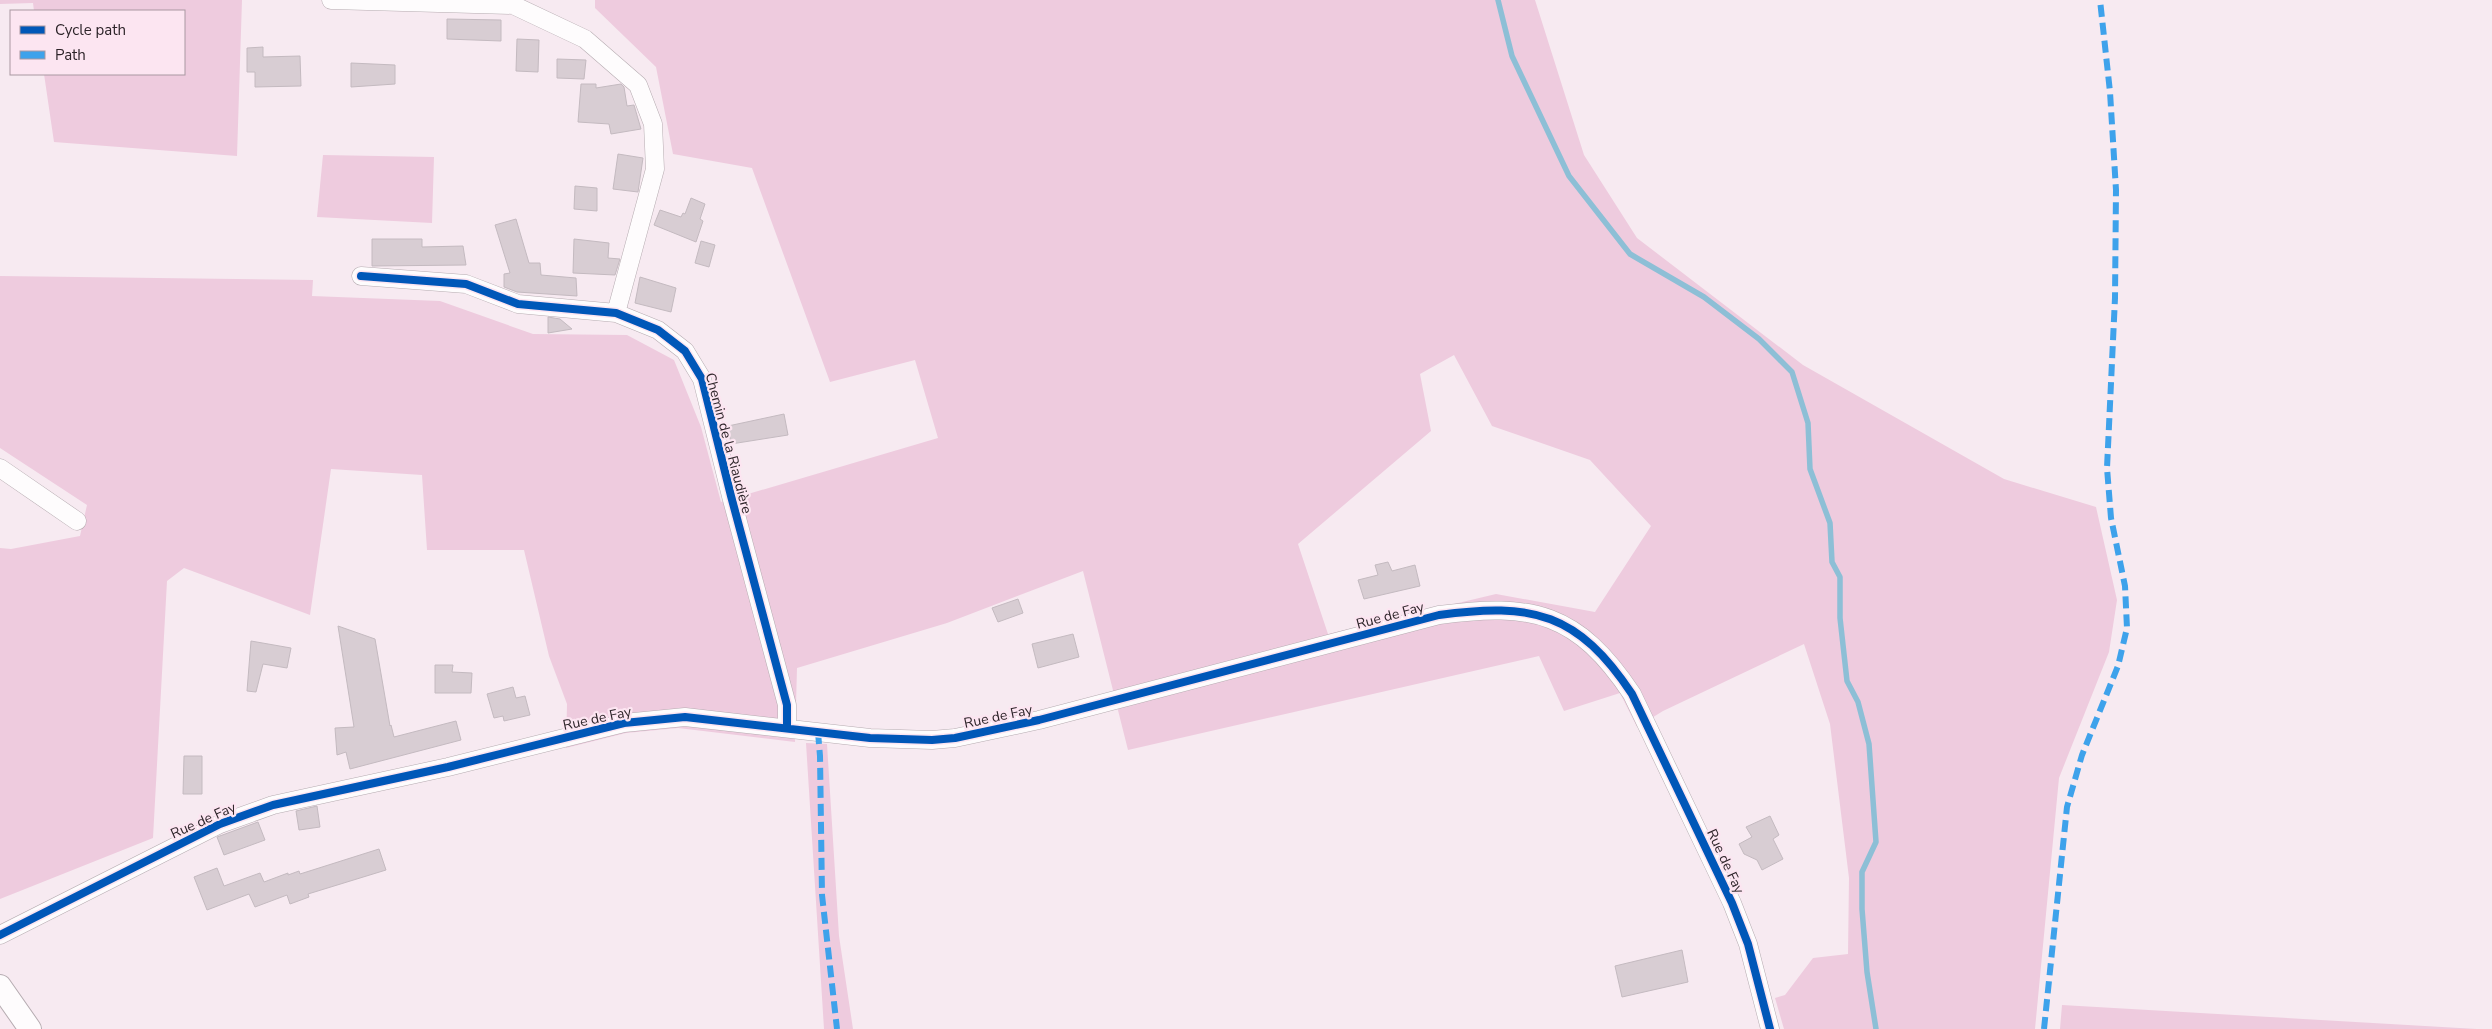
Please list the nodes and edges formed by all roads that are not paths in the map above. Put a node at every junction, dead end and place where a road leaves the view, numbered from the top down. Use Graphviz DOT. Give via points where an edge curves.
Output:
graph roads {
  1 [pos="331,0"];
  2 [pos="361,276"];
  3 [pos="616,313"];
  4 [pos="0,468"];
  5 [pos="76,521"];
  6 [pos="787,728"];
  7 [pos="0,935"];
  8 [pos="0,986"];
  9 [pos="30,1029"];
  10 [pos="1770,1029"];
  1 -- 3 [label="street" via="513,5 585,39 638,85 653,124 654,169"];
  2 -- 3 [label="street, Chemin de la Riaudière" via="466,284 518,304"];
  3 -- 6 [label="street, Chemin de la Riaudière" via="658,330 685,351 702,379 787,705"];
  4 -- 5 [label="street"];
  6 -- 7 [label="street, Rue de Fay" via="685,717 624,724 273,805 220,824"];
  6 -- 10 [label="street, Rue de Fay" via="902,740 955,738 1039,720 1439,615 1496,609 1546,616 1575,631 1598,650 1612,664 1632,694 1732,903 1748,944"];
  8 -- 9 [label="main road"];
}
